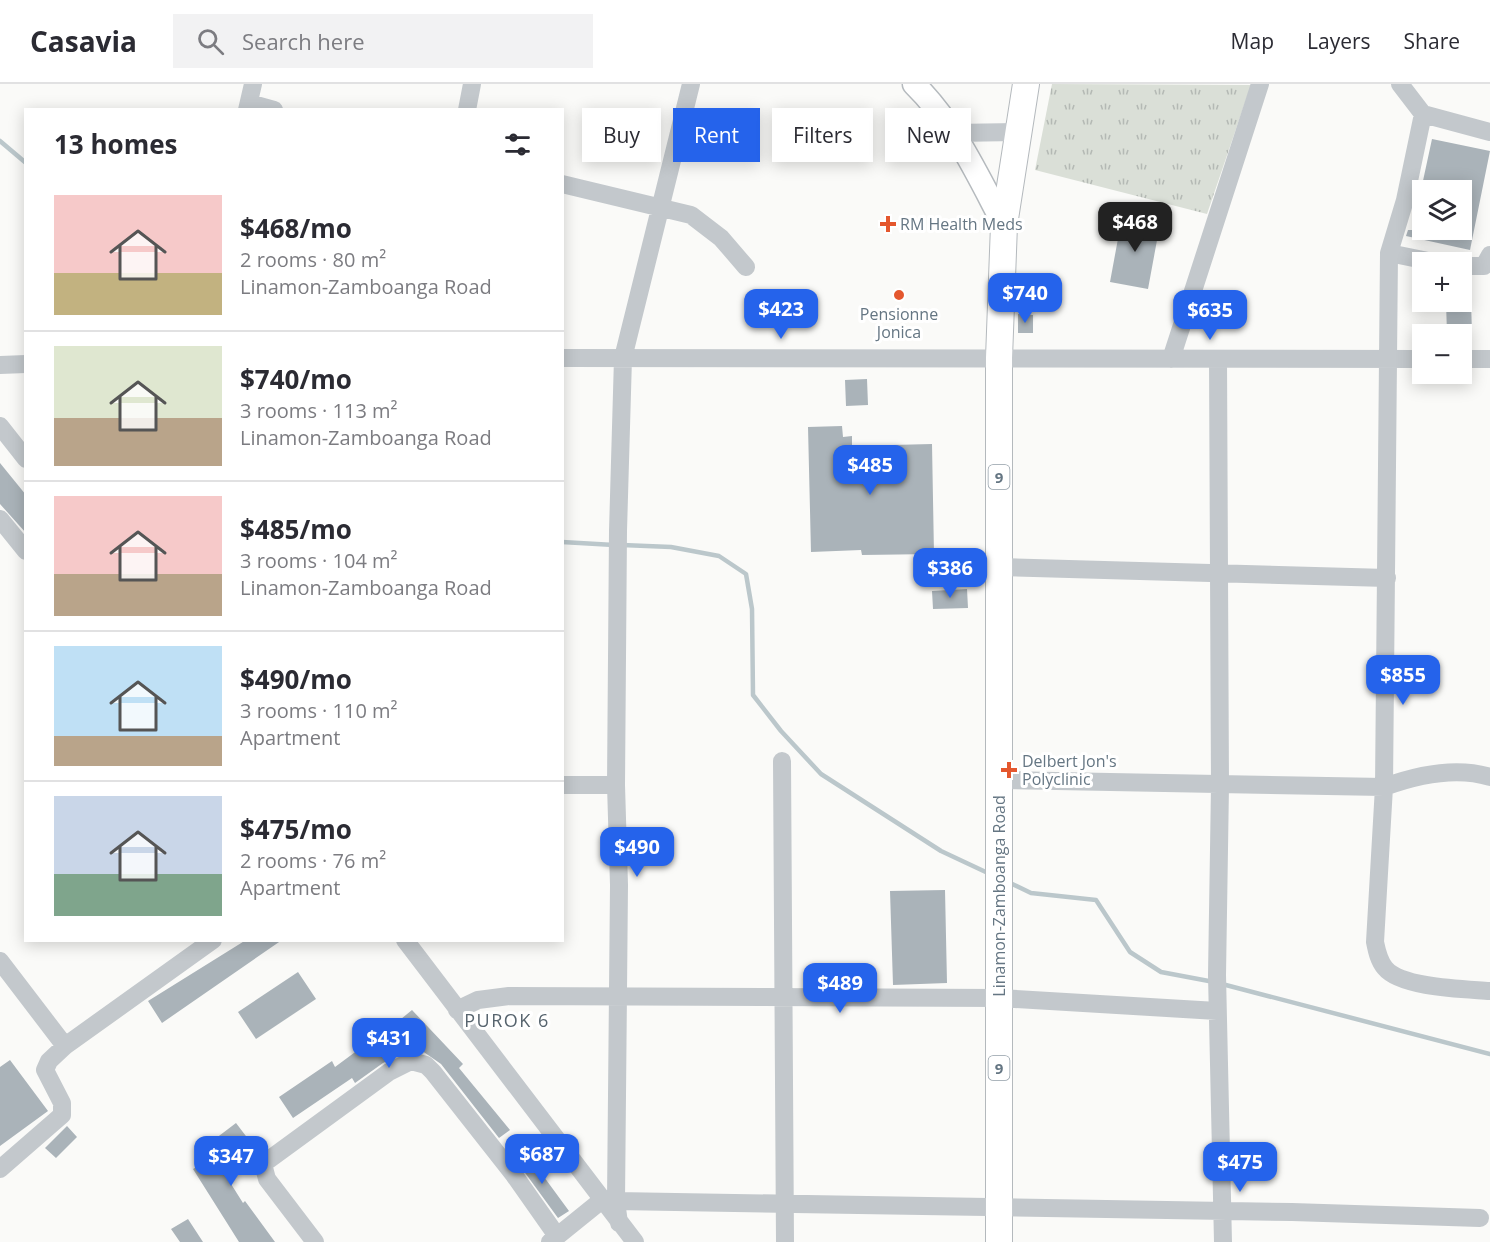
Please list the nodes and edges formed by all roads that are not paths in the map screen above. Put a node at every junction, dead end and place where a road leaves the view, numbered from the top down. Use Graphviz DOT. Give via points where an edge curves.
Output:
graph roads {
  1 [pos="253,84"];
  2 [pos="472,84"];
  3 [pos="691,84"];
  4 [pos="914,84"];
  5 [pos="1026,84"];
  6 [pos="1260,84"];
  7 [pos="1400,84"];
  8 [pos="248,106"];
  9 [pos="467,108"];
  10 [pos="937,108"];
  11 [pos="1423,114"];
  12 [pos="1017,132"];
  13 [pos="1490,132"];
  14 [pos="971,133"];
  15 [pos="969,162"];
  16 [pos="564,184"];
  17 [pos="659,208"];
  18 [pos="1004,225"];
  19 [pos="1389,253"];
  20 [pos="1490,255"];
  21 [pos="1412,258"];
  22 [pos="1472,266"];
  23 [pos="746,267"];
  24 [pos="564,357"];
  25 [pos="623,358"];
  26 [pos="999,358"];
  27 [pos="1171,358"];
  28 [pos="1218,358"];
  29 [pos="1387,359"];
  30 [pos="1412,359"];
  31 [pos="1472,359"];
  32 [pos="1490,359"];
  33 [pos="24,364"];
  34 [pos="0,365"];
  35 [pos="0,426"];
  36 [pos="24,456"];
  37 [pos="0,519"];
  38 [pos="24,549"];
  39 [pos="999,567"];
  40 [pos="1218,573"];
  41 [pos="1387,578"];
  42 [pos="782,761"];
  43 [pos="1490,777"];
  44 [pos="1000,780"];
  45 [pos="564,785"];
  46 [pos="616,785"];
  47 [pos="1220,786"];
  48 [pos="1384,787"];
  49 [pos="210,942"];
  50 [pos="406,942"];
  51 [pos="0,961"];
  52 [pos="1490,991"];
  53 [pos="783,996"];
  54 [pos="617,997"];
  55 [pos="999,998"];
  56 [pos="1218,1006"];
  57 [pos="457,1010"];
  58 [pos="65,1046"];
  59 [pos="0,1169"];
  60 [pos="609,1201"];
  61 [pos="786,1206"];
  62 [pos="999,1209"];
  63 [pos="1221,1211"];
  64 [pos="1479,1218"];
  65 [pos="553,1239"];
  66 [pos="315,1242"];
  67 [pos="635,1242"];
  68 [pos="785,1242"];
  69 [pos="999,1242"];
  70 [pos="1223,1242"];
  1 -- 8 [label="street"];
  2 -- 9 [label="street"];
  3 -- 17 [label="street"];
  4 -- 10 [label="main road"];
  5 -- 12 [label="highway, Linamon-Zamboanga Road / 9"];
  6 -- 27 [label="street"];
  7 -- 11 [label="street"];
  11 -- 13 [label="street"];
  11 -- 19 [label="street"];
  12 -- 14 [label="street"];
  12 -- 18 [label="highway, Linamon-Zamboanga Road / 9"];
  15 -- 18 [label="main road"];
  16 -- 17 [label="street"];
  17 -- 23 [label="street" via="678,210 701,220"];
  17 -- 25 [label="street"];
  18 -- 26 [label="highway, Linamon-Zamboanga Road / 9"];
  19 -- 21 [label="street"];
  19 -- 29 [label="street"];
  20 -- 22 [label="street" via="1484,266"];
  24 -- 25 [label="street"];
  25 -- 26 [label="street"];
  25 -- 46 [label="street"];
  26 -- 27 [label="street"];
  26 -- 39 [label="highway, Linamon-Zamboanga Road / 9"];
  27 -- 28 [label="street"];
  28 -- 29 [label="street"];
  28 -- 40 [label="street"];
  29 -- 30 [label="street"];
  29 -- 41 [label="street"];
  31 -- 32 [label="street"];
  33 -- 34 [label="street"];
  35 -- 36 [label="street"];
  37 -- 38 [label="street"];
  39 -- 40 [label="street"];
  39 -- 44 [label="highway, Linamon-Zamboanga Road / 9"];
  40 -- 41 [label="street"];
  40 -- 47 [label="street"];
  41 -- 48 [label="street"];
  42 -- 53 [label="street"];
  43 -- 48 [label="street" via="1461,771 1410,777"];
  44 -- 47 [label="street"];
  44 -- 55 [label="highway, Linamon-Zamboanga Road / 9"];
  45 -- 46 [label="street"];
  46 -- 54 [label="street"];
  47 -- 48 [label="street"];
  47 -- 56 [label="street"];
  48 -- 52 [label="street" via="1375,932 1379,959 1386,970 1398,977 1437,986"];
  49 -- 58 [label="street"];
  50 -- 57 [label="street"];
  51 -- 58 [label="street"];
  53 -- 54 [label="street"];
  53 -- 55 [label="street"];
  53 -- 61 [label="street"];
  54 -- 57 [label="street" via="490,997"];
  54 -- 60 [label="street"];
  55 -- 56 [label="street"];
  55 -- 62 [label="highway, Linamon-Zamboanga Road / 9"];
  56 -- 63 [label="street"];
  57 -- 60 [label="street"];
  58 -- 59 [label="street" via="45,1070 62,1103 62,1115"];
  60 -- 61 [label="street"];
  60 -- 65 [label="street"];
  60 -- 67 [label="street" via="619,1223"];
  61 -- 62 [label="street"];
  61 -- 68 [label="street"];
  62 -- 63 [label="street"];
  62 -- 69 [label="highway, Linamon-Zamboanga Road / 9"];
  63 -- 64 [label="street"];
  63 -- 70 [label="street"];
  65 -- 66 [label="street" via="514,1175 433,1072 426,1065 411,1061 389,1072 263,1164 267,1179"];
}
